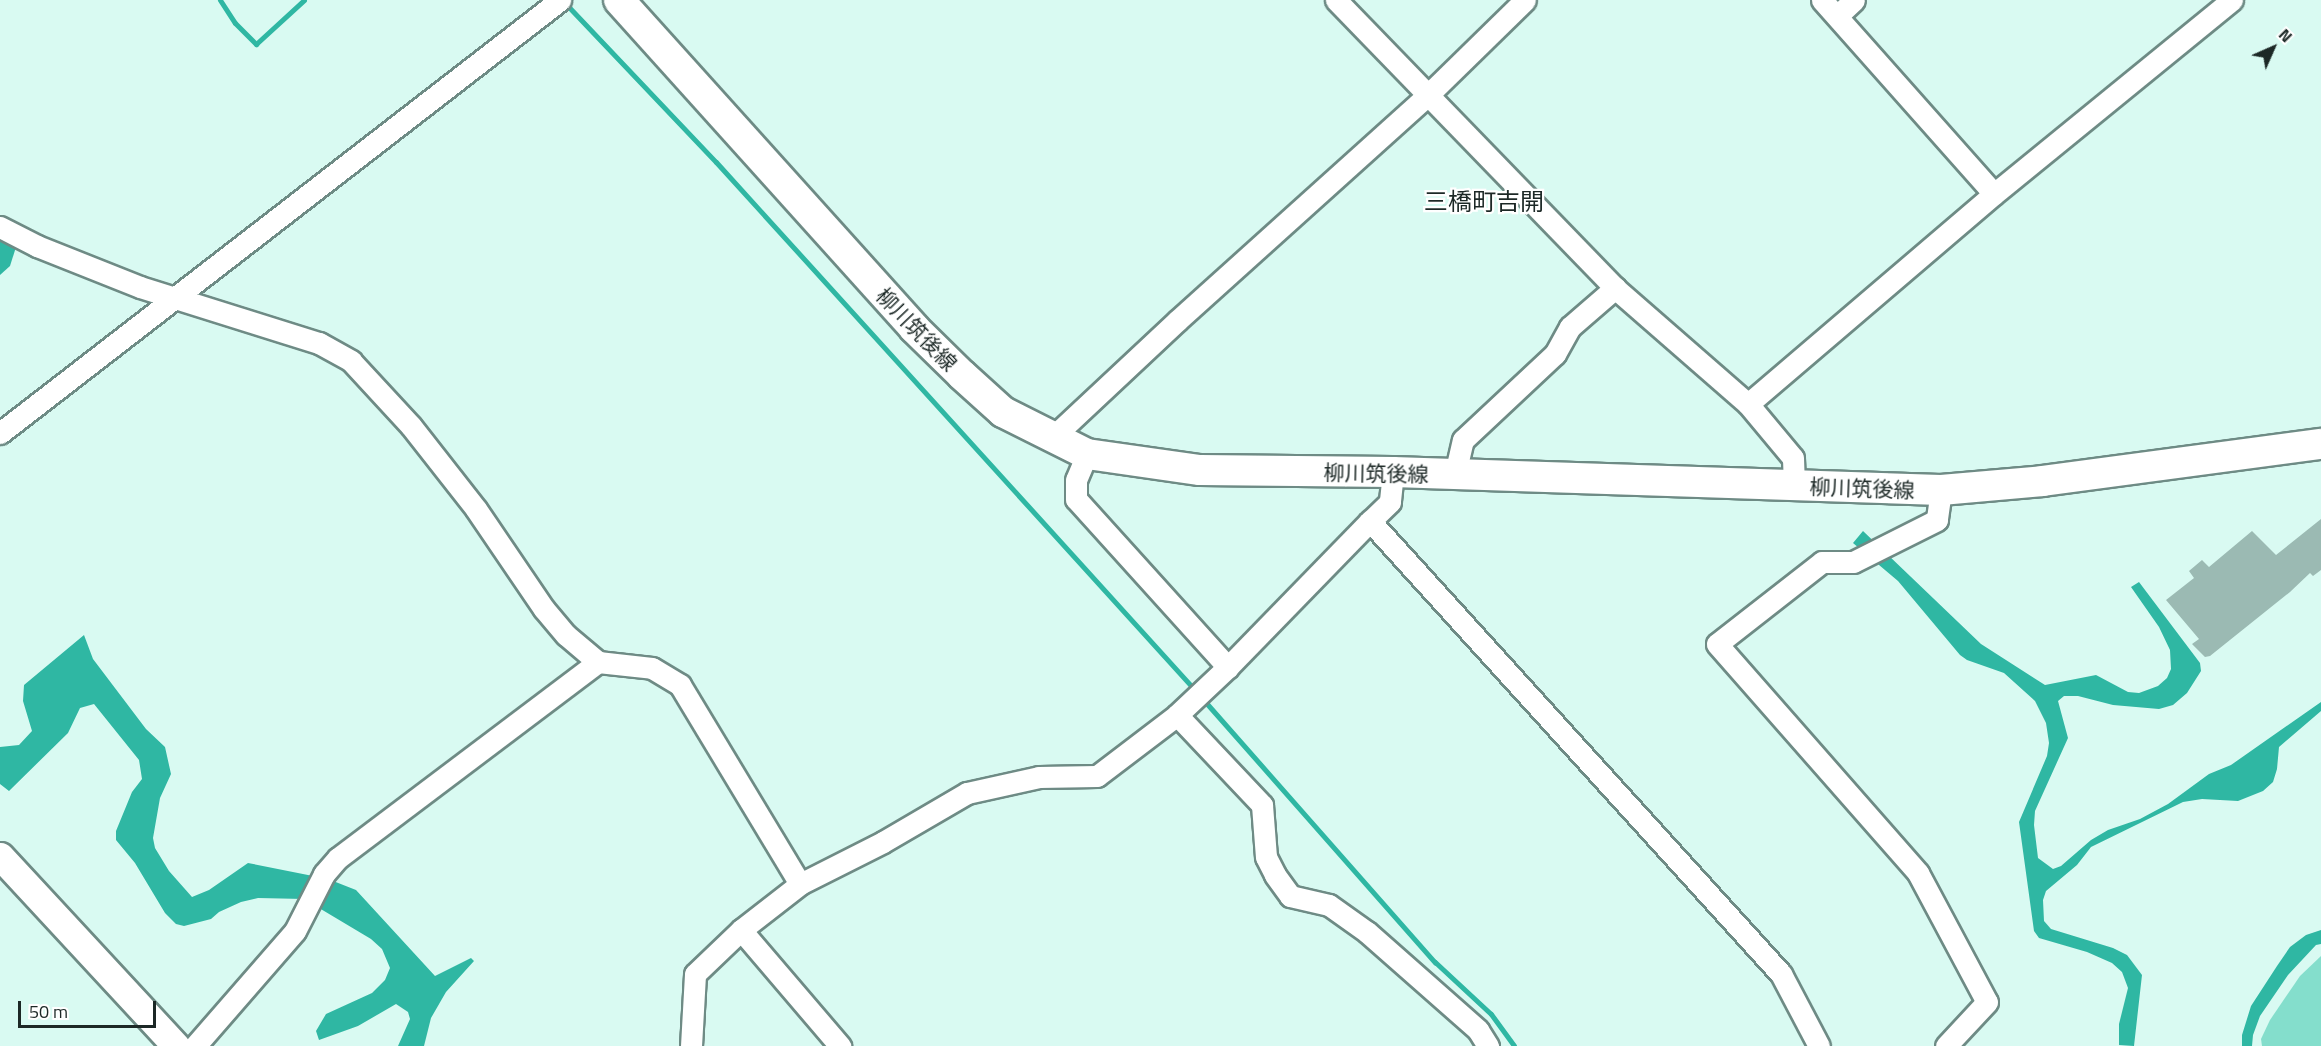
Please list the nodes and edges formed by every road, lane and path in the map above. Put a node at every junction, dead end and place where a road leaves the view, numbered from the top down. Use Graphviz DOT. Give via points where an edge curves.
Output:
graph roads {
  1 [pos="560,0"];
  2 [pos="619,0"];
  3 [pos="1336,0"];
  4 [pos="1525,0"];
  5 [pos="1822,0"];
  6 [pos="1854,0"];
  7 [pos="2232,0"];
  8 [pos="1837,16"];
  9 [pos="1429,94"];
  10 [pos="1994,194"];
  11 [pos="0,227"];
  12 [pos="1615,288"];
  13 [pos="174,298"];
  14 [pos="1748,404"];
  15 [pos="0,433"];
  16 [pos="1053,437"];
  17 [pos="2321,444"];
  18 [pos="1087,454"];
  19 [pos="1393,472"];
  20 [pos="1455,474"];
  21 [pos="1794,485"];
  22 [pos="1941,490"];
  23 [pos="1370,521"];
  24 [pos="598,662"];
  25 [pos="1228,668"];
  26 [pos="1177,715"];
  27 [pos="0,856"];
  28 [pos="800,884"];
  29 [pos="741,930"];
  30 [pos="176,1046"];
  31 [pos="195,1046"];
  32 [pos="691,1046"];
  33 [pos="840,1046"];
  34 [pos="1488,1046"];
  35 [pos="1818,1046"];
  36 [pos="1946,1046"];
  1 -- 13 [label="street"];
  2 -- 16 [label="main road, 柳川筑後線" via="914,328 1003,412"];
  3 -- 9 [label="street"];
  4 -- 9 [label="street"];
  5 -- 8 [label="street"];
  6 -- 8 [label="street"];
  7 -- 10 [label="street"];
  8 -- 10 [label="street"];
  9 -- 12 [label="street"];
  9 -- 16 [label="street"];
  10 -- 14 [label="street"];
  11 -- 13 [label="street" via="37,246"];
  12 -- 14 [label="street"];
  12 -- 20 [label="street" via="1570,327 1555,354 1463,440"];
  13 -- 15 [label="street"];
  13 -- 24 [label="street" via="319,343 351,361 411,426 476,509 544,609 566,635"];
  14 -- 21 [label="street" via="1793,458"];
  16 -- 18 [label="main road, 柳川筑後線"];
  17 -- 22 [label="main road, 柳川筑後線" via="2043,481"];
  18 -- 19 [label="main road, 柳川筑後線" via="1200,470"];
  18 -- 25 [label="street" via="1076,480 1076,499"];
  19 -- 20 [label="main road, 柳川筑後線"];
  19 -- 23 [label="street" via="1390,501"];
  20 -- 21 [label="main road, 柳川筑後線"];
  21 -- 22 [label="main road, 柳川筑後線"];
  22 -- 36 [label="street" via="1937,520 1853,562 1822,562 1717,644 1918,873 1987,1002"];
  23 -- 25 [label="street"];
  23 -- 35 [label="street" via="1780,974"];
  24 -- 28 [label="street" via="652,668 680,685"];
  24 -- 31 [label="street" via="339,858 324,874 295,932"];
  25 -- 26 [label="street"];
  26 -- 28 [label="street" via="1097,776 1039,777 967,793"];
  26 -- 34 [label="street" via="1262,805 1266,856 1290,896 1329,905 1367,932 1478,1030"];
  27 -- 30 [label="street"];
  28 -- 29 [label="street"];
  29 -- 32 [label="street" via="695,974"];
  29 -- 33 [label="street"];
}
